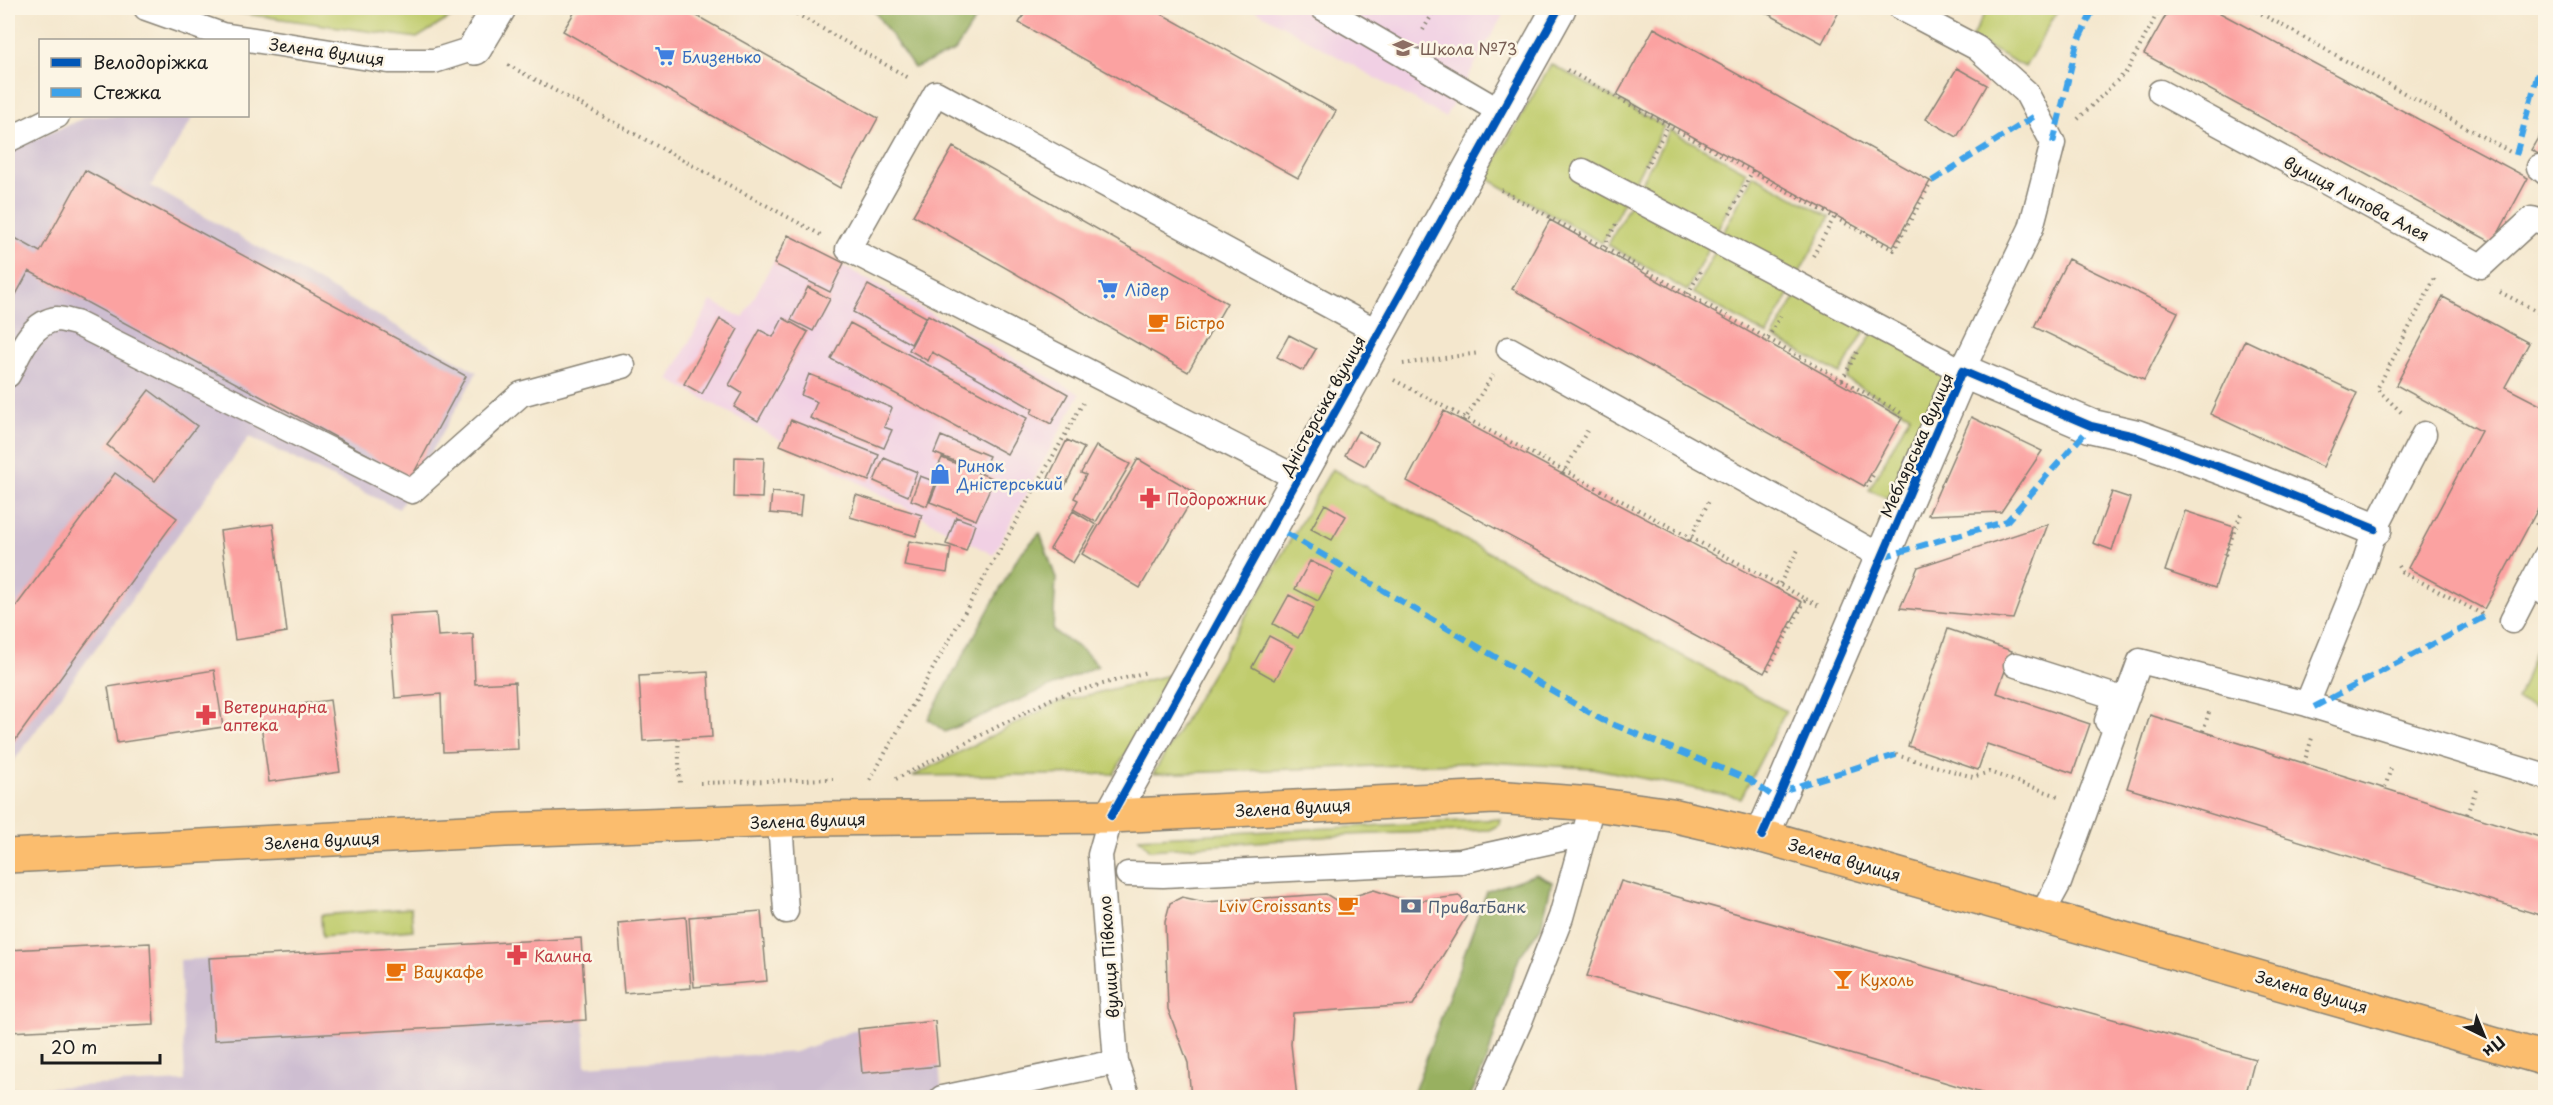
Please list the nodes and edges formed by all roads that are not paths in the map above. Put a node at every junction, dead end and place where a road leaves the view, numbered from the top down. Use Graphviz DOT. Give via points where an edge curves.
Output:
graph roads {
  1 [pos="146,8"];
  2 [pos="499,8"];
  3 [pos="1323,8"];
  4 [pos="1559,8"];
  5 [pos="1901,8"];
  6 [pos="217,38"];
  7 [pos="249,42"];
  8 [pos="475,48"];
  9 [pos="2160,92"];
  10 [pos="1501,112"];
  11 [pos="55,117"];
  12 [pos="8,140"];
  13 [pos="1583,171"];
  14 [pos="2541,215"];
  15 [pos="1378,332"];
  16 [pos="1509,349"];
  17 [pos="623,366"];
  18 [pos="1962,371"];
  19 [pos="8,375"];
  20 [pos="2424,434"];
  21 [pos="1297,478"];
  22 [pos="2375,529"];
  23 [pos="1882,556"];
  24 [pos="2546,556"];
  25 [pos="2538,590"];
  26 [pos="2512,621"];
  27 [pos="2016,665"];
  28 [pos="2307,704"];
  29 [pos="2546,777"];
  30 [pos="1111,816"];
  31 [pos="1589,819"];
  32 [pos="780,821"];
  33 [pos="1762,836"];
  34 [pos="8,856"];
  35 [pos="1128,874"];
  36 [pos="786,911"];
  37 [pos="2042,914"];
  38 [pos="2546,1059"];
  39 [pos="1116,1062"];
  40 [pos="942,1098"];
  41 [pos="1128,1098"];
  42 [pos="1486,1098"];
  1 -- 6 [label="lane, Зелена вулиця"];
  2 -- 8 [label="street"];
  3 -- 10 [label="lane"];
  4 -- 10 [label="street, Дністерська вулиця"];
  5 -- 18 [label="lane" via="1986,55 2026,92 2053,143 2031,228"];
  7 -- 8 [label="lane, Зелена вулиця" via="388,61 434,61"];
  9 -- 14 [label="lane, вулиця Липова Алея" via="2481,266"];
  10 -- 15 [label="street, Дністерська вулиця"];
  11 -- 12 [label="lane"];
  13 -- 18 [label="lane"];
  15 -- 21 [label="street, Дністерська вулиця"];
  15 -- 21 [label="lane" via="936,93 848,249"];
  16 -- 23 [label="lane"];
  17 -- 19 [label="lane" via="521,394 412,491 76,323 58,319 41,324 28,338"];
  18 -- 22 [label="street, Меблярська вулиця" via="2091,426 2135,436 2252,478"];
  18 -- 23 [label="street, Меблярська вулиця"];
  20 -- 22 [label="lane"];
  21 -- 30 [label="street, Дністерська вулиця"];
  22 -- 28 [label="lane"];
  23 -- 33 [label="street, Меблярська вулиця"];
  24 -- 25 [label="lane"];
  25 -- 26 [label="lane"];
  27 -- 37 [label="lane" via="2116,697"];
  28 -- 29 [label="lane"];
  28 -- 37 [label="lane" via="2140,661 2060,883"];
  30 -- 31 [label="main road, Зелена вулиця" via="1495,797"];
  30 -- 32 [label="main road, Зелена вулиця"];
  30 -- 39 [label="lane, вулиця Півколо" via="1100,855"];
  31 -- 33 [label="main road, Зелена вулиця" via="1672,815"];
  31 -- 35 [label="lane" via="1461,861"];
  31 -- 42 [label="lane" via="1561,917"];
  32 -- 34 [label="main road, Зелена вулиця" via="505,830"];
  32 -- 36 [label="lane"];
  33 -- 37 [label="main road, Зелена вулиця"];
  37 -- 38 [label="main road, Зелена вулиця"];
  39 -- 40 [label="lane"];
  39 -- 41 [label="lane, вулиця Півколо"];
}
